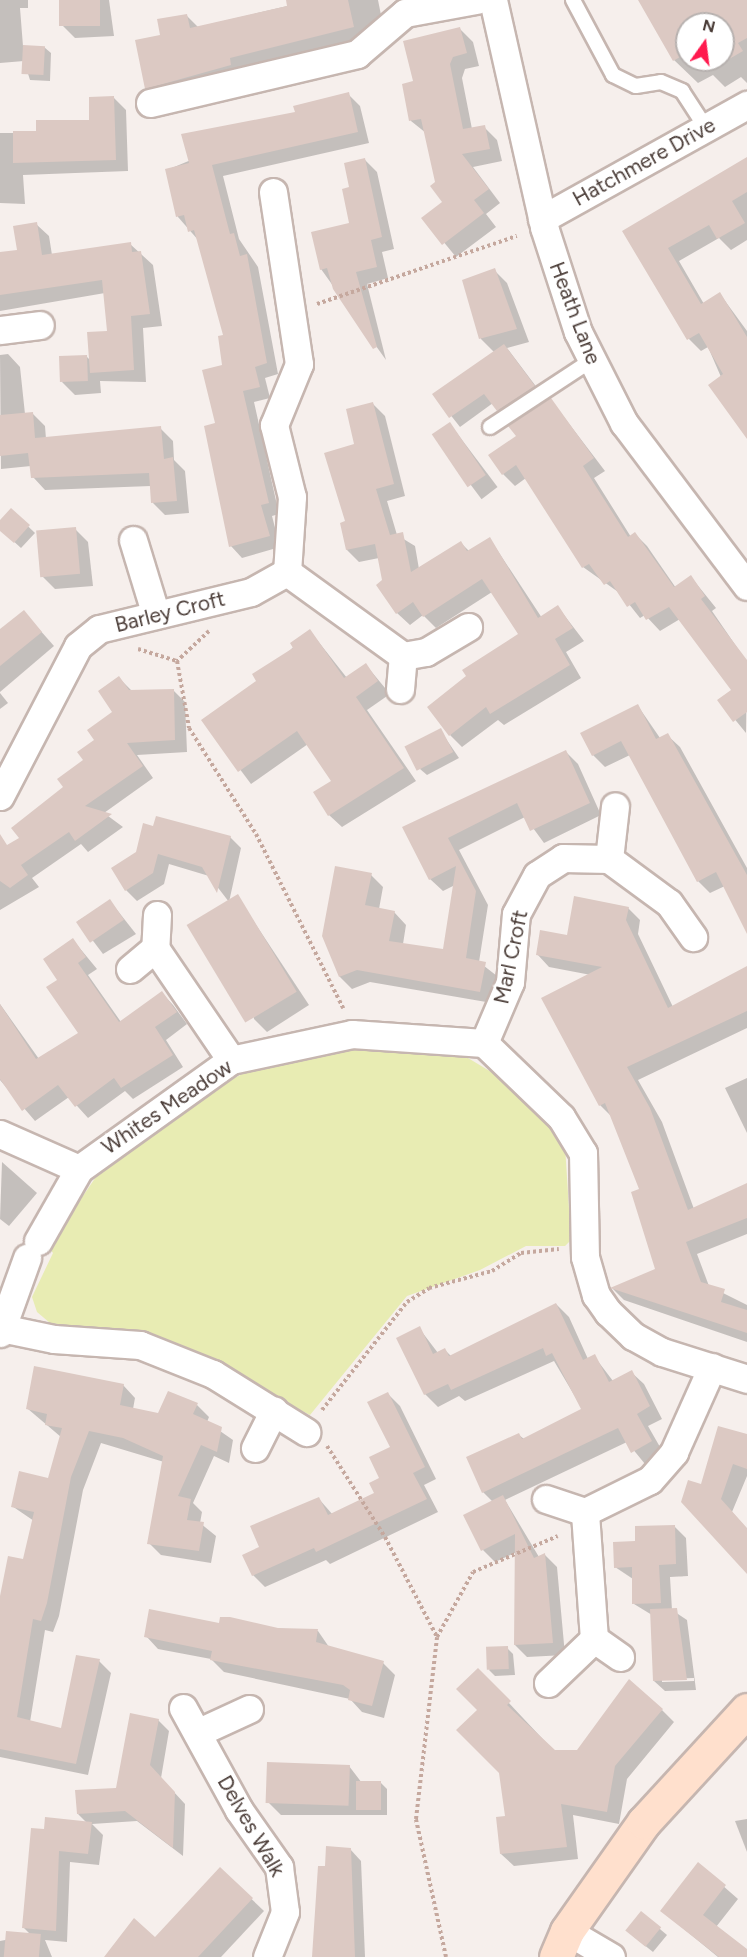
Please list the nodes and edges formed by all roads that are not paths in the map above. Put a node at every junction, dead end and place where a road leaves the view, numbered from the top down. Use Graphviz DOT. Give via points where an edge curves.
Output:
graph roads {
  1 [pos="476,0"];
  2 [pos="493,0"];
  3 [pos="573,0"];
  4 [pos="150,103"];
  5 [pos="747,105"];
  6 [pos="706,128"];
  7 [pos="273,192"];
  8 [pos="543,223"];
  9 [pos="40,325"];
  10 [pos="0,330"];
  11 [pos="592,360"];
  12 [pos="490,427"];
  13 [pos="132,540"];
  14 [pos="287,572"];
  15 [pos="747,586"];
  16 [pos="156,615"];
  17 [pos="468,627"];
  18 [pos="403,656"];
  19 [pos="400,689"];
  20 [pos="0,796"];
  21 [pos="615,806"];
  22 [pos="609,859"];
  23 [pos="157,915"];
  24 [pos="693,937"];
  25 [pos="155,948"];
  26 [pos="130,969"];
  27 [pos="484,1043"];
  28 [pos="231,1060"];
  29 [pos="0,1134"];
  30 [pos="79,1168"];
  31 [pos="1,1330"];
  32 [pos="712,1367"];
  33 [pos="747,1379"];
  34 [pos="274,1410"];
  35 [pos="306,1432"];
  36 [pos="255,1448"];
  37 [pos="546,1499"];
  38 [pos="585,1518"];
  39 [pos="594,1639"];
  40 [pos="620,1657"];
  41 [pos="548,1683"];
  42 [pos="183,1708"];
  43 [pos="249,1709"];
  44 [pos="747,1710"];
  45 [pos="199,1732"];
  46 [pos="561,1944"];
  47 [pos="267,1957"];
  48 [pos="611,1957"];
  1 -- 4 [label="street" via="405,13 357,54"];
  2 -- 8 [label="street, Heath Lane"];
  3 -- 6 [label="lane" via="613,75 636,86 661,82 682,91"];
  5 -- 6 [label="street, Hatchmere Drive"];
  6 -- 8 [label="street, Hatchmere Drive"];
  7 -- 14 [label="street" via="299,364 273,424 292,497 294,531"];
  8 -- 11 [label="street, Heath Lane"];
  9 -- 10 [label="street"];
  11 -- 12 [label="lane"];
  11 -- 15 [label="street, Heath Lane" via="624,423"];
  13 -- 16 [label="street"];
  14 -- 16 [label="street, Barley Croft" via="251,592"];
  14 -- 18 [label="street"];
  16 -- 20 [label="street, Barley Croft" via="99,629 78,646"];
  17 -- 18 [label="street" via="426,652"];
  18 -- 19 [label="street"];
  21 -- 22 [label="street"];
  22 -- 24 [label="street" via="669,903"];
  22 -- 27 [label="street, Marl Croft" via="563,858 537,875 516,914 510,982"];
  23 -- 25 [label="street"];
  25 -- 26 [label="street"];
  25 -- 28 [label="street"];
  27 -- 28 [label="street, Whites Meadow" via="352,1034"];
  27 -- 32 [label="street" via="561,1117 583,1153 585,1257 596,1295 633,1336"];
  28 -- 30 [label="street, Whites Meadow"];
  29 -- 30 [label="street"];
  30 -- 31 [label="street" via="32,1249"];
  31 -- 34 [label="street" via="54,1339 140,1345 213,1374"];
  32 -- 33 [label="street"];
  32 -- 38 [label="street" via="674,1452 650,1480"];
  34 -- 35 [label="street"];
  34 -- 36 [label="street"];
  37 -- 38 [label="street"];
  38 -- 39 [label="street"];
  39 -- 40 [label="street"];
  39 -- 41 [label="street"];
  42 -- 45 [label="street, Delves Walk"];
  43 -- 45 [label="street"];
  44 -- 46 [label="street" via="644,1822"];
  45 -- 47 [label="street, Delves Walk" via="239,1810 279,1867 285,1912"];
  46 -- 48 [label="street"];
}
